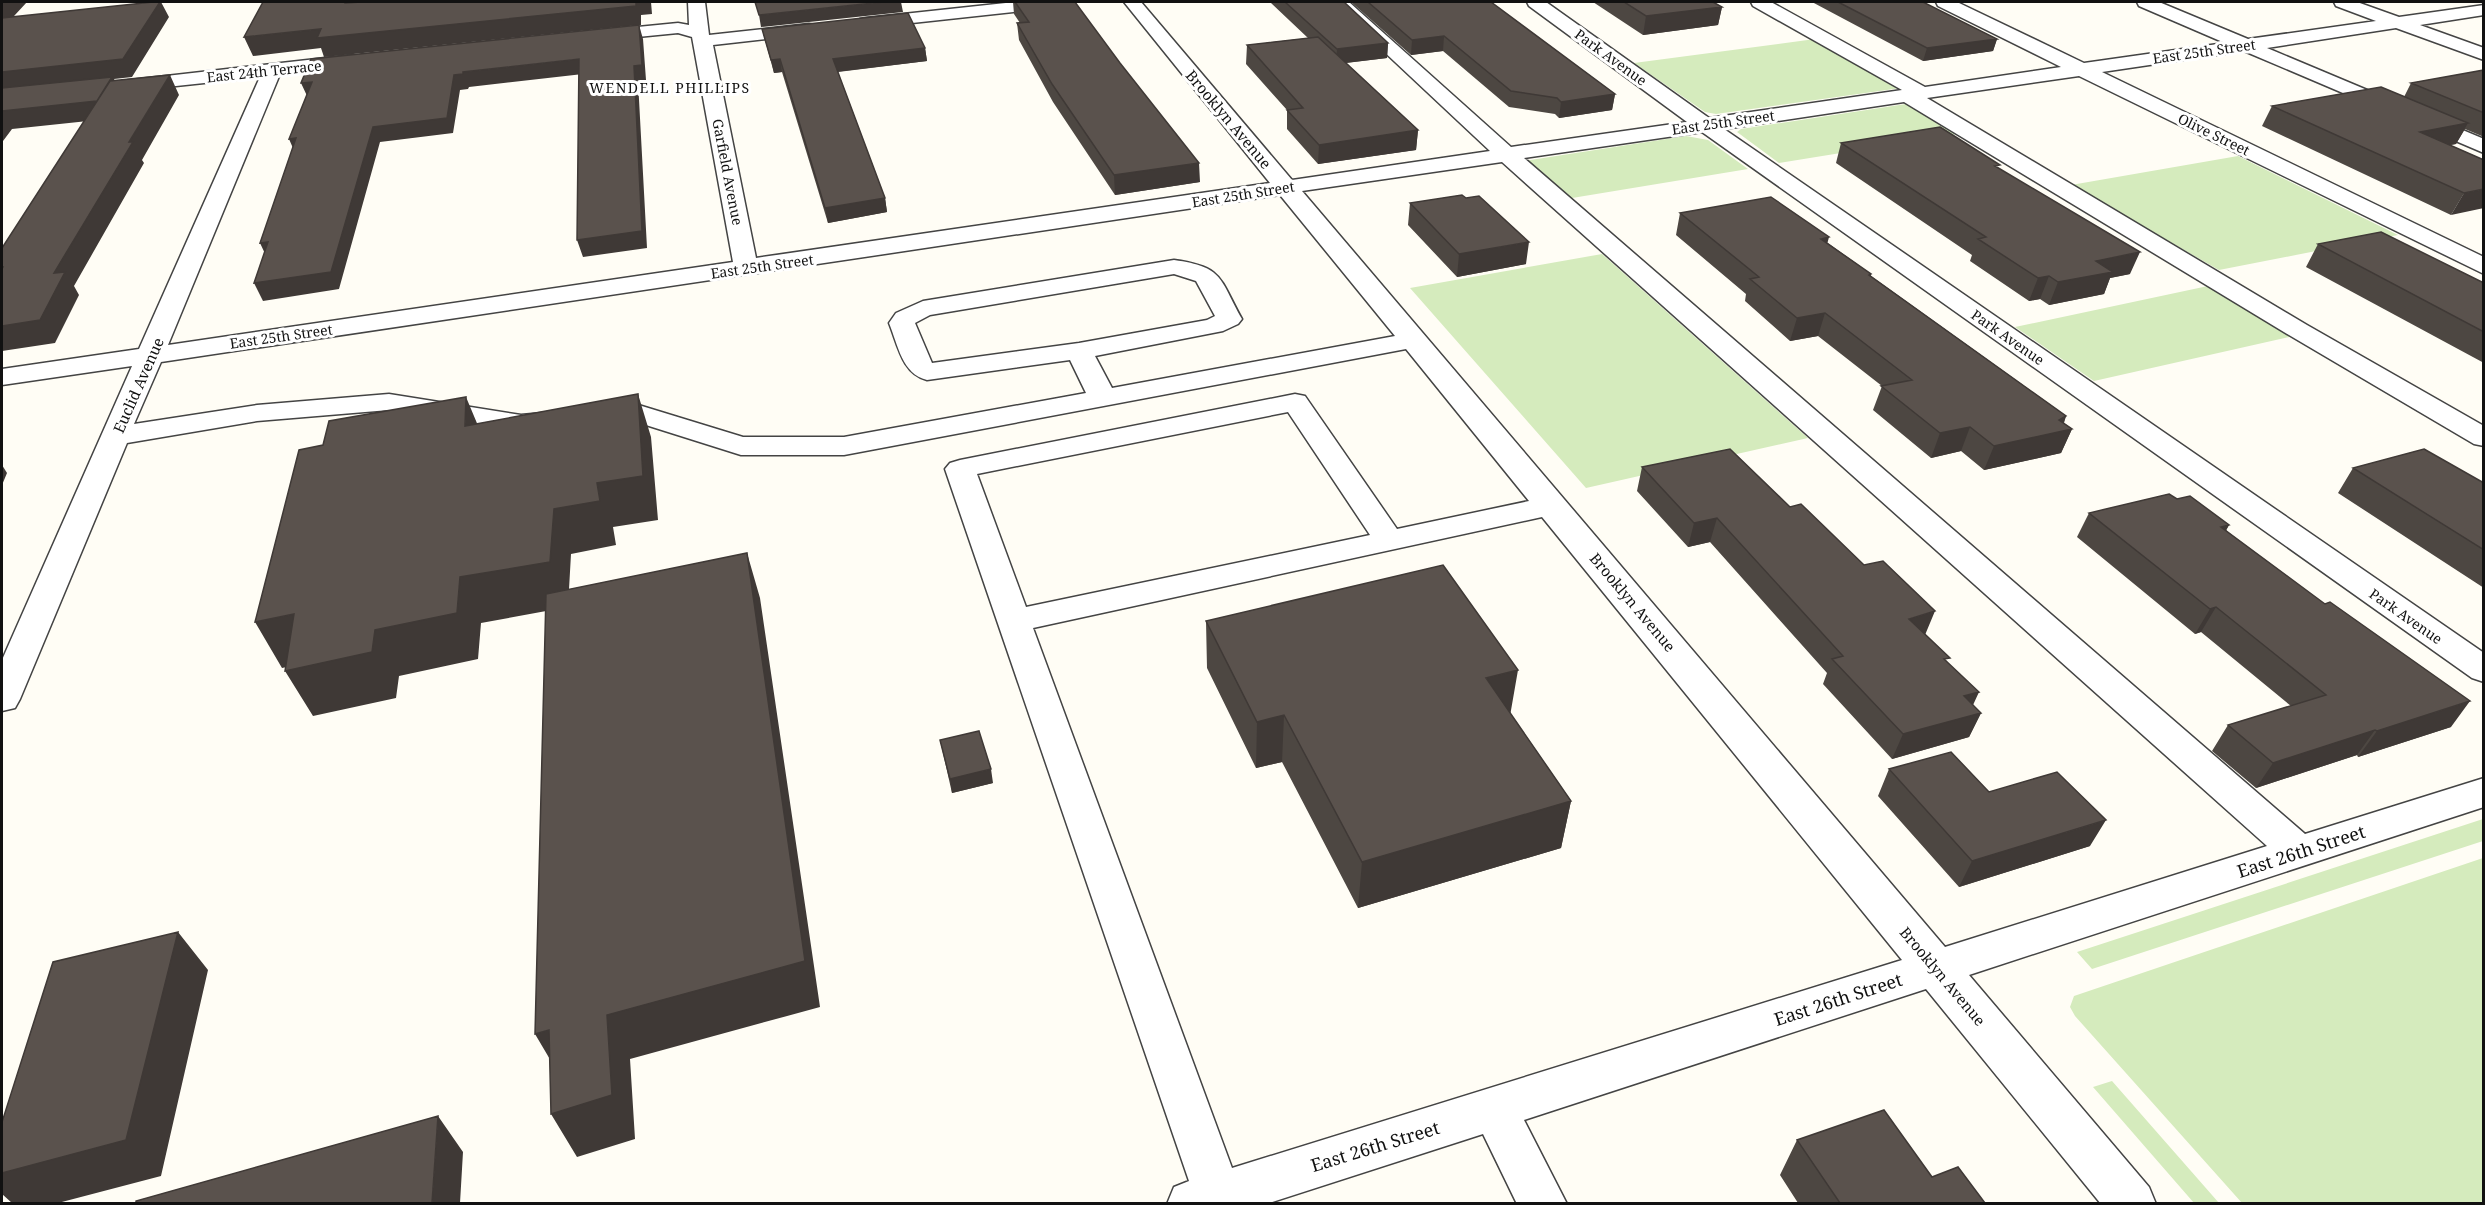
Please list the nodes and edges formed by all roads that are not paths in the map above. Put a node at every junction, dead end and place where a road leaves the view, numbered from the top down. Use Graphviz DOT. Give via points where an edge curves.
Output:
graph roads {
  1 [pos="696,2"];
  2 [pos="1059,2"];
  3 [pos="1132,2"];
  4 [pos="1339,2"];
  5 [pos="1535,2"];
  6 [pos="1759,2"];
  7 [pos="1944,2"];
  8 [pos="2145,2"];
  9 [pos="2342,2"];
  10 [pos="2484,9"];
  11 [pos="2397,22"];
  12 [pos="845,25"];
  13 [pos="822,28"];
  14 [pos="701,37"];
  15 [pos="583,38"];
  16 [pos="2246,44"];
  17 [pos="2484,55"];
  18 [pos="369,60"];
  19 [pos="273,69"];
  20 [pos="2082,69"];
  21 [pos="105,88"];
  22 [pos="1915,94"];
  23 [pos="1704,124"];
  24 [pos="2484,147"];
  25 [pos="1506,154"];
  26 [pos="1286,188"];
  27 [pos="2484,267"];
  28 [pos="747,268"];
  29 [pos="1414,340"];
  30 [pos="1079,351"];
  31 [pos="151,355"];
  32 [pos="2,377"];
  33 [pos="1103,398"];
  34 [pos="116,435"];
  35 [pos="2484,438"];
  36 [pos="1553,506"];
  37 [pos="1389,541"];
  38 [pos="1014,621"];
  39 [pos="2484,670"];
  40 [pos="2,699"];
  41 [pos="2484,792"];
  42 [pos="2300,852"];
  43 [pos="1936,968"];
  44 [pos="1494,1109"];
  45 [pos="1204,1199"];
  46 [pos="1543,1203"];
  47 [pos="2132,1203"];
  1 -- 14 [label="street, Garfield Avenue"];
  2 -- 12 [label="street"];
  3 -- 26 [label="street, Brooklyn Avenue"];
  4 -- 25 [label="street"];
  5 -- 23 [label="street, Park Avenue"];
  6 -- 22 [label="street"];
  7 -- 20 [label="street, Olive Street"];
  8 -- 16 [label="street"];
  9 -- 11 [label="street"];
  10 -- 11 [label="street, East 25th Street"];
  11 -- 16 [label="street, East 25th Street"];
  11 -- 17 [label="street"];
  13 -- 14 [label="street"];
  14 -- 15 [label="street" via="678,28"];
  14 -- 28 [label="street, Garfield Avenue"];
  16 -- 20 [label="street, East 25th Street"];
  16 -- 24 [label="street"];
  18 -- 19 [label="street, East 24th Terrace"];
  19 -- 21 [label="street, East 24th Terrace"];
  19 -- 31 [label="street, Euclid Avenue"];
  20 -- 22 [label="street, East 25th Street"];
  20 -- 27 [label="street, Olive Street"];
  22 -- 23 [label="street, East 25th Street"];
  22 -- 35 [label="street" via="2288,324"];
  23 -- 25 [label="street, East 25th Street"];
  23 -- 39 [label="street, Park Avenue"];
  25 -- 26 [label="street, East 25th Street"];
  25 -- 42 [label="street"];
  26 -- 28 [label="street, East 25th Street"];
  26 -- 29 [label="street, Brooklyn Avenue"];
  28 -- 31 [label="street, East 25th Street"];
  29 -- 33 [label="street"];
  29 -- 36 [label="street, Brooklyn Avenue"];
  30 -- 30 [label="street" via="1214,326 1228,319 1206,276 1174,267 923,309 902,323 919,366 927,372"];
  30 -- 33 [label="street"];
  31 -- 32 [label="street, East 25th Street"];
  31 -- 34 [label="street, Euclid Avenue"];
  33 -- 34 [label="street" via="844,446 741,446 632,411 521,424 389,402 257,413"];
  34 -- 40 [label="street, Euclid Avenue"];
  36 -- 37 [label="street"];
  36 -- 43 [label="street, Brooklyn Avenue"];
  37 -- 38 [label="street"];
  37 -- 38 [label="street" via="1295,402 960,469"];
  38 -- 45 [label="street"];
  41 -- 42 [label="street, East 26th Street"];
  42 -- 43 [label="street, East 26th Street"];
  43 -- 44 [label="street, East 26th Street"];
  43 -- 47 [label="street, Brooklyn Avenue"];
  44 -- 45 [label="street, East 26th Street"];
  44 -- 46 [label="street"];
}
